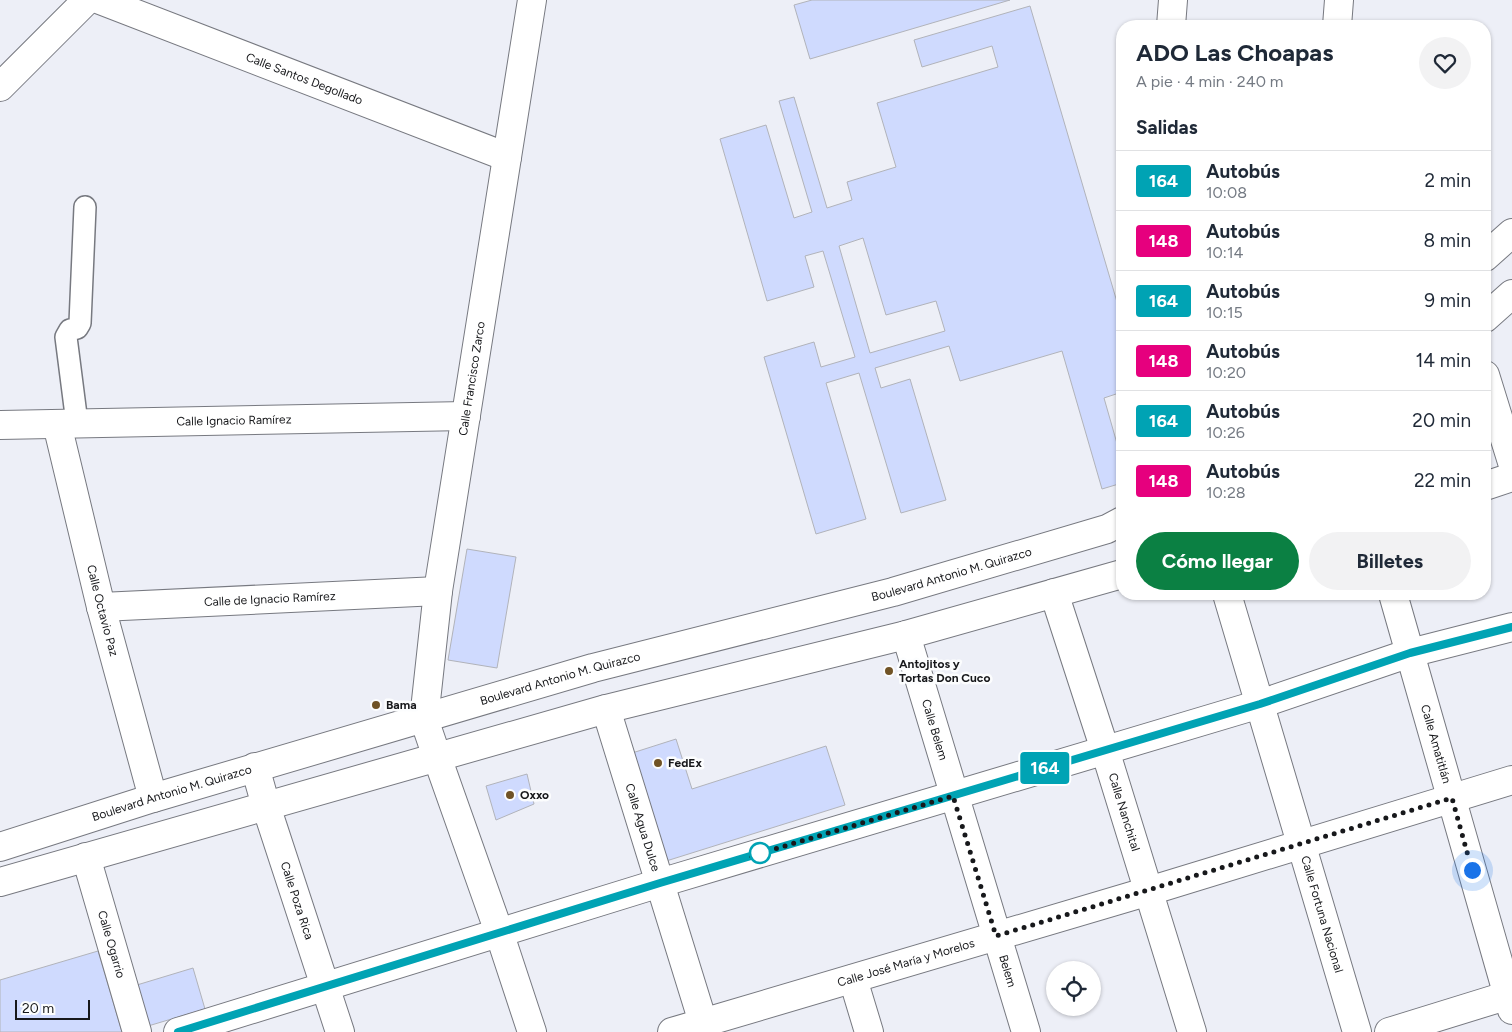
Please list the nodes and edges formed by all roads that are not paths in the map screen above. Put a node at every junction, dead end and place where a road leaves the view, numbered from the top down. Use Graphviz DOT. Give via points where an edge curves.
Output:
graph roads {
  1 [pos="87,0"];
  2 [pos="100,0"];
  3 [pos="532,0"];
  4 [pos="1173,0"];
  5 [pos="1339,0"];
  6 [pos="1171,20"];
  7 [pos="1338,20"];
  8 [pos="0,87"];
  9 [pos="507,157"];
  10 [pos="85,207"];
  11 [pos="1512,233"];
  12 [pos="1491,252"];
  13 [pos="1512,294"];
  14 [pos="1491,313"];
  15 [pos="1491,394"];
  16 [pos="466,416"];
  17 [pos="67,424"];
  18 [pos="0,425"];
  19 [pos="1512,462"];
  20 [pos="1512,477"];
  21 [pos="1491,484"];
  22 [pos="1116,524"];
  23 [pos="1116,576"];
  24 [pos="438,591"];
  25 [pos="1054,593"];
  26 [pos="1229,600"];
  27 [pos="1395,600"];
  28 [pos="101,607"];
  29 [pos="1512,627"];
  30 [pos="906,635"];
  31 [pos="691,643"];
  32 [pos="1410,653"];
  33 [pos="702,685"];
  34 [pos="1260,704"];
  35 [pos="606,709"];
  36 [pos="424,719"];
  37 [pos="1105,750"];
  38 [pos="437,757"];
  39 [pos="255,767"];
  40 [pos="1512,780"];
  41 [pos="953,796"];
  42 [pos="154,798"];
  43 [pos="1452,798"];
  44 [pos="266,806"];
  45 [pos="1302,844"];
  46 [pos="0,847"];
  47 [pos="86,857"];
  48 [pos="0,882"];
  49 [pos="660,883"];
  50 [pos="1149,891"];
  51 [pos="499,932"];
  52 [pos="996,936"];
  53 [pos="853,979"];
  54 [pos="325,986"];
  55 [pos="1511,1000"];
  56 [pos="704,1028"];
  57 [pos="137,1032"];
  58 [pos="178,1032"];
  59 [pos="340,1032"];
  60 [pos="532,1032"];
  61 [pos="672,1032"];
  62 [pos="869,1032"];
  63 [pos="1026,1032"];
  64 [pos="1192,1032"];
  65 [pos="1357,1032"];
  66 [pos="1389,1032"];
  1 -- 8 [label="street"];
  2 -- 9 [label="street, Calle Santos Degollado"];
  3 -- 9 [label="street, Calle Francisco Zarco"];
  4 -- 6 [label="street"];
  5 -- 7 [label="street"];
  9 -- 16 [label="street, Calle Francisco Zarco"];
  10 -- 17 [label="street" via="80,323 66,337"];
  11 -- 12 [label="street"];
  13 -- 14 [label="street"];
  15 -- 19 [label="street"];
  16 -- 17 [label="street, Calle Ignacio Ramírez"];
  16 -- 24 [label="street, Calle Francisco Zarco"];
  17 -- 18 [label="street, Calle Ignacio Ramírez"];
  17 -- 28 [label="street, Calle Octavio Paz"];
  20 -- 21 [label="street"];
  22 -- 31 [label="street, Boulevard Antonio M. Quirazco" via="893,592"];
  23 -- 25 [label="street"];
  24 -- 28 [label="street, Calle de Ignacio Ramírez"];
  24 -- 36 [label="street, Calle Francisco Zarco"];
  25 -- 30 [label="street"];
  25 -- 37 [label="street, Calle Nanchital"];
  26 -- 34 [label="street, Calle Fortuna Nacional"];
  27 -- 32 [label="street, Calle Amatitlán"];
  28 -- 42 [label="street, Calle Octavio Paz"];
  29 -- 32 [label="street"];
  30 -- 33 [label="street"];
  30 -- 41 [label="street, Calle Belem"];
  31 -- 33 [label="street"];
  31 -- 36 [label="street, Boulevard Antonio M. Quirazco" via="593,668"];
  32 -- 34 [label="street"];
  32 -- 43 [label="street, Calle Amatitlán"];
  33 -- 35 [label="street"];
  34 -- 37 [label="street"];
  34 -- 45 [label="street, Calle Fortuna Nacional"];
  35 -- 38 [label="street"];
  35 -- 49 [label="street, Calle Agua Dulce"];
  36 -- 38 [label="street, Calle Francisco Zarco"];
  36 -- 39 [label="street, Boulevard Antonio M. Quirazco"];
  37 -- 41 [label="street"];
  37 -- 50 [label="street, Calle Nanchital"];
  38 -- 44 [label="street"];
  38 -- 51 [label="street, Calle Francisco Zarco"];
  39 -- 42 [label="street, Boulevard Antonio M. Quirazco"];
  39 -- 44 [label="street, Calle Poza Rica"];
  40 -- 43 [label="street, Calle José María y Morelos"];
  41 -- 49 [label="street"];
  41 -- 52 [label="street, Belem"];
  42 -- 46 [label="street, Boulevard Antonio M. Quirazco"];
  43 -- 45 [label="street, Calle José María y Morelos"];
  43 -- 55 [label="street, Calle Amatitlán"];
  44 -- 47 [label="street"];
  44 -- 54 [label="street, Calle Poza Rica"];
  45 -- 50 [label="street, Calle José María y Morelos"];
  45 -- 65 [label="street, Calle Fortuna Nacional"];
  47 -- 48 [label="street"];
  47 -- 57 [label="street, Calle Ogarrio"];
  49 -- 51 [label="street"];
  49 -- 56 [label="street, Calle Agua Dulce"];
  50 -- 52 [label="street, Calle José María y Morelos"];
  50 -- 64 [label="street, Calle Nanchital"];
  51 -- 54 [label="street"];
  51 -- 60 [label="street, Calle Francisco Zarco"];
  52 -- 53 [label="street, Calle José María y Morelos"];
  52 -- 63 [label="street, Belem"];
  53 -- 56 [label="street, Calle José María y Morelos"];
  53 -- 62 [label="street"];
  54 -- 58 [label="street"];
  54 -- 59 [label="street, Calle Poza Rica"];
  55 -- 66 [label="street"];
  56 -- 61 [label="street, Calle José María y Morelos"];
}
